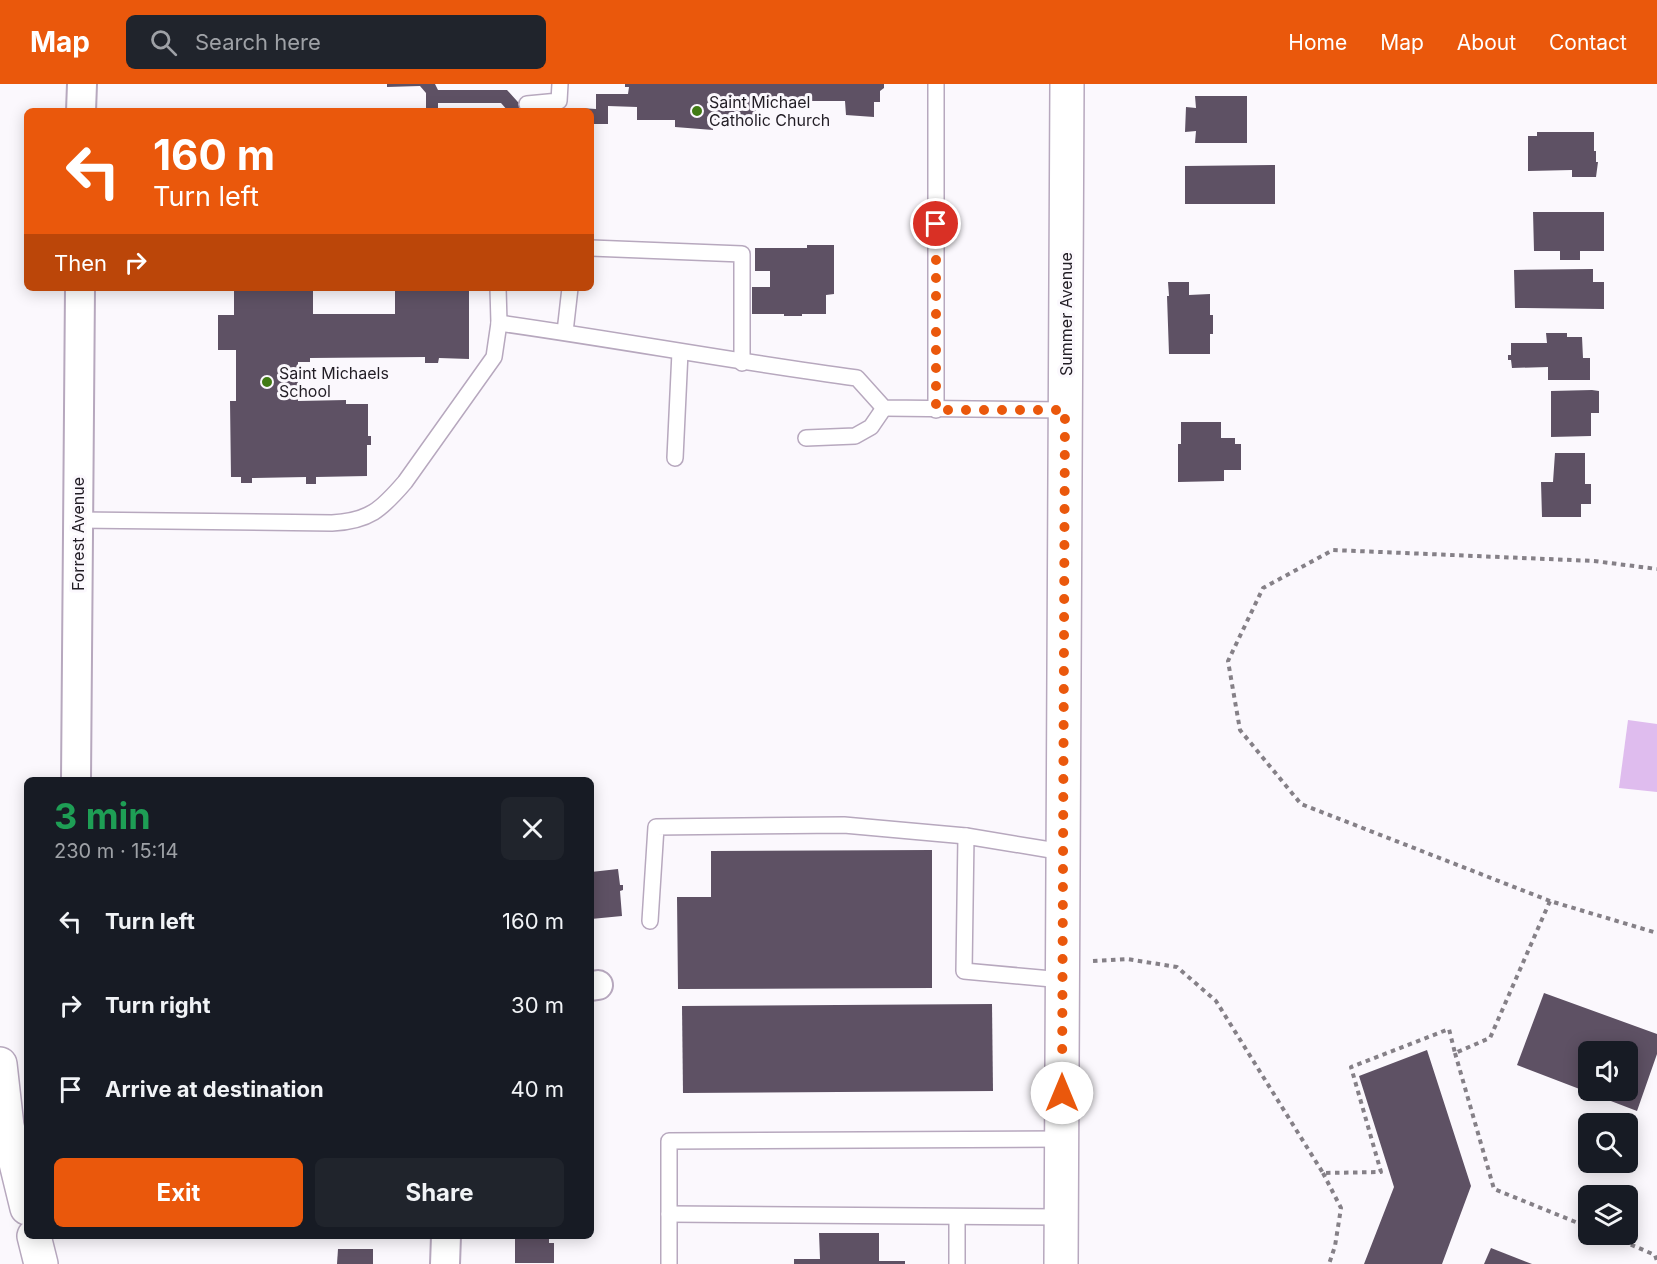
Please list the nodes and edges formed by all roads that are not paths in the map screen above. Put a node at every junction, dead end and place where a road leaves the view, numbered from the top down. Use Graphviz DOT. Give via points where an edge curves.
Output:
graph roads {
  1 [pos="82,84"];
  2 [pos="560,84"];
  3 [pos="936,84"];
  4 [pos="1067,84"];
  5 [pos="527,105"];
  6 [pos="81,108"];
  7 [pos="594,248"];
  8 [pos="80,291"];
  9 [pos="498,291"];
  10 [pos="570,291"];
  11 [pos="499,323"];
  12 [pos="565,332"];
  13 [pos="680,352"];
  14 [pos="742,363"];
  15 [pos="884,408"];
  16 [pos="936,410"];
  17 [pos="1065,410"];
  18 [pos="806,438"];
  19 [pos="675,458"];
  20 [pos="78,520"];
  21 [pos="76,777"];
  22 [pos="966,836"];
  23 [pos="1063,852"];
  24 [pos="650,921"];
  25 [pos="1063,971"];
  26 [pos="0,1064"];
  27 [pos="1062,1139"];
  28 [pos="24,1196"];
  29 [pos="669,1214"];
  30 [pos="957,1217"];
  31 [pos="1062,1217"];
  32 [pos="35,1239"];
  33 [pos="446,1239"];
  34 [pos="41,1264"];
  35 [pos="445,1264"];
  36 [pos="669,1264"];
  37 [pos="957,1264"];
  38 [pos="1061,1264"];
  1 -- 6 [label="street"];
  2 -- 5 [label="lane" via="559,100"];
  3 -- 16 [label="lane"];
  4 -- 17 [label="main road, Summer Avenue"];
  7 -- 14 [label="lane" via="742,254"];
  8 -- 20 [label="street, Forrest Avenue"];
  9 -- 11 [label="lane"];
  10 -- 12 [label="lane"];
  11 -- 12 [label="lane"];
  11 -- 20 [label="lane" via="494,357 405,482 373,513 354,522"];
  12 -- 13 [label="lane"];
  13 -- 14 [label="lane"];
  13 -- 19 [label="lane"];
  14 -- 15 [label="lane" via="857,378"];
  15 -- 16 [label="lane"];
  15 -- 18 [label="lane" via="871,427 855,436"];
  16 -- 17 [label="lane"];
  17 -- 23 [label="main road, Summer Avenue"];
  20 -- 21 [label="street, Forrest Avenue"];
  22 -- 23 [label="lane"];
  22 -- 24 [label="lane" via="844,825 656,827"];
  22 -- 25 [label="lane" via="964,971"];
  23 -- 25 [label="main road, Summer Avenue"];
  25 -- 27 [label="main road, Summer Avenue"];
  26 -- 28 [label="main road" via="7,1126"];
  27 -- 29 [label="lane" via="669,1141"];
  27 -- 31 [label="main road, Summer Avenue"];
  29 -- 30 [label="lane"];
  29 -- 36 [label="lane"];
  30 -- 31 [label="lane"];
  30 -- 37 [label="lane"];
  31 -- 38 [label="main road, Summer Avenue"];
  32 -- 34 [label="main road"];
  33 -- 35 [label="street"];
}
